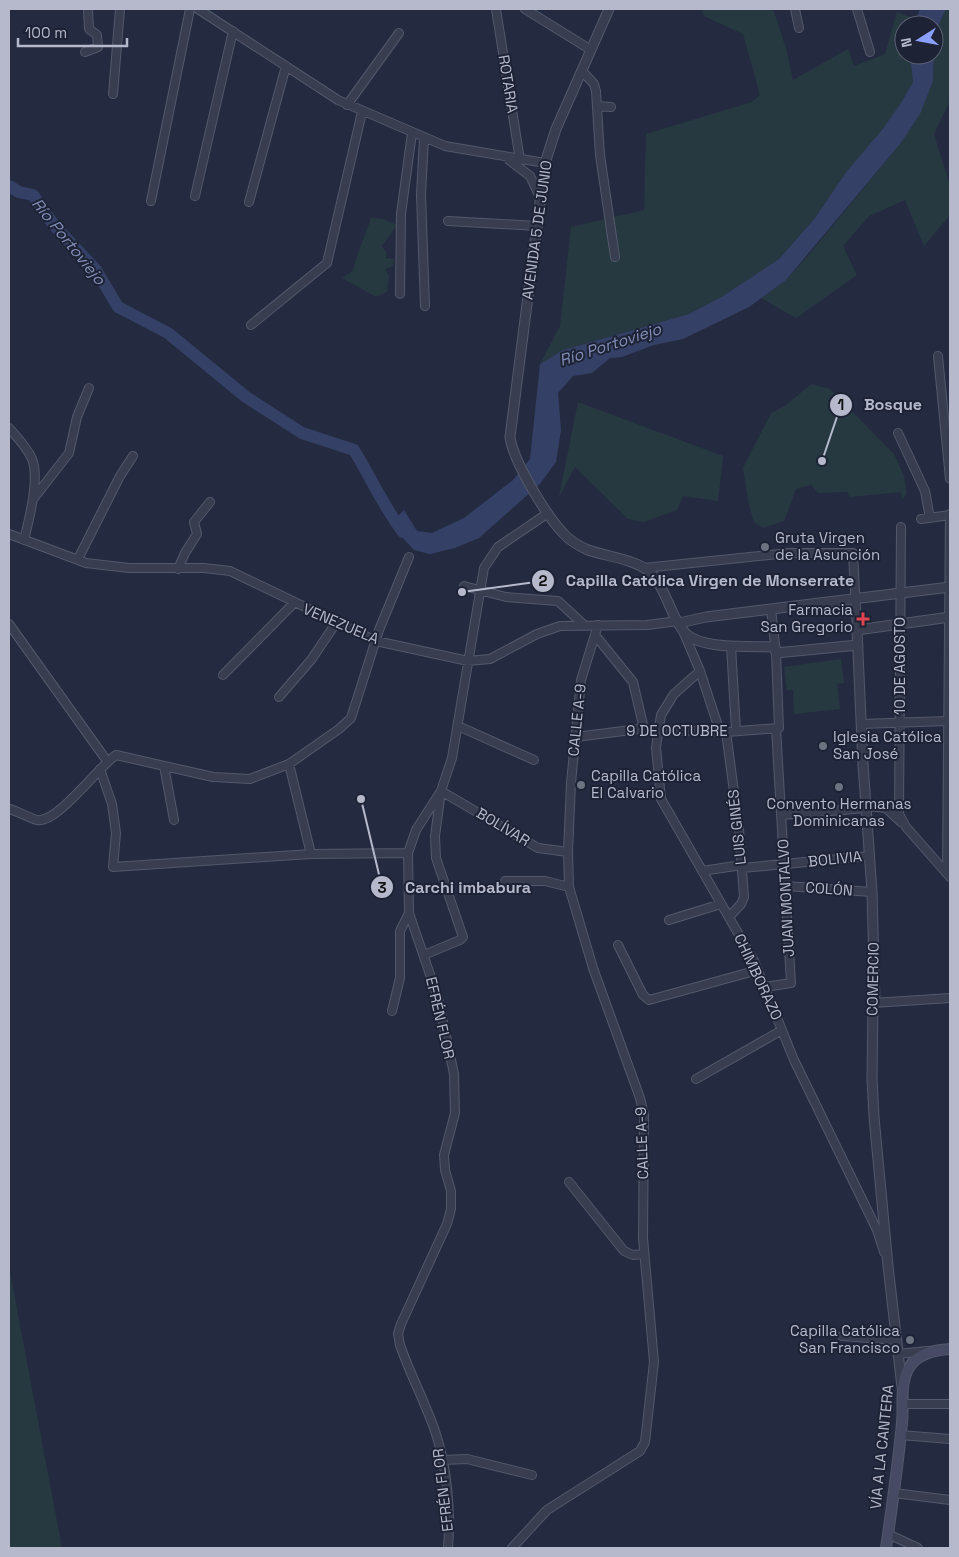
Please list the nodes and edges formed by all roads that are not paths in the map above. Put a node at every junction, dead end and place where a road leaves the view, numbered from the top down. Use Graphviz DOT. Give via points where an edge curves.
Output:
graph roads {
  1 [pos="88,9"];
  2 [pos="120,9"];
  3 [pos="190,9"];
  4 [pos="198,9"];
  5 [pos="496,9"];
  6 [pos="525,9"];
  7 [pos="609,9"];
  8 [pos="795,9"];
  9 [pos="857,9"];
  10 [pos="799,28"];
  11 [pos="233,31"];
  12 [pos="400,33"];
  13 [pos="592,50"];
  14 [pos="85,52"];
  15 [pos="870,52"];
  16 [pos="286,66"];
  17 [pos="582,71"];
  18 [pos="113,94"];
  19 [pos="347,105"];
  20 [pos="597,106"];
  21 [pos="611,107"];
  22 [pos="362,112"];
  23 [pos="412,133"];
  24 [pos="424,138"];
  25 [pos="506,158"];
  26 [pos="520,160"];
  27 [pos="545,164"];
  28 [pos="195,196"];
  29 [pos="540,197"];
  30 [pos="151,201"];
  31 [pos="249,202"];
  32 [pos="448,221"];
  33 [pos="538,226"];
  34 [pos="615,257"];
  35 [pos="400,294"];
  36 [pos="425,306"];
  37 [pos="251,325"];
  38 [pos="938,356"];
  39 [pos="88,388"];
  40 [pos="9,428"];
  41 [pos="898,433"];
  42 [pos="133,456"];
  43 [pos="950,479"];
  44 [pos="34,498"];
  45 [pos="210,502"];
  46 [pos="546,510"];
  47 [pos="950,515"];
  48 [pos="930,518"];
  49 [pos="921,519"];
  50 [pos="901,527"];
  51 [pos="9,534"];
  52 [pos="24,540"];
  53 [pos="409,556"];
  54 [pos="78,559"];
  55 [pos="644,568"];
  56 [pos="178,569"];
  57 [pos="464,586"];
  58 [pos="950,587"];
  59 [pos="480,591"];
  60 [pos="899,595"];
  61 [pos="855,600"];
  62 [pos="294,603"];
  63 [pos="771,609"];
  64 [pos="950,617"];
  65 [pos="336,623"];
  66 [pos="9,624"];
  67 [pos="583,624"];
  68 [pos="680,624"];
  69 [pos="899,624"];
  70 [pos="598,625"];
  71 [pos="857,630"];
  72 [pos="598,638"];
  73 [pos="376,641"];
  74 [pos="858,645"];
  75 [pos="731,646"];
  76 [pos="776,650"];
  77 [pos="468,661"];
  78 [pos="700,671"];
  79 [pos="223,675"];
  80 [pos="280,697"];
  81 [pos="900,722"];
  82 [pos="861,724"];
  83 [pos="949,724"];
  84 [pos="458,726"];
  85 [pos="777,728"];
  86 [pos="641,729"];
  87 [pos="658,730"];
  88 [pos="736,731"];
  89 [pos="723,732"];
  90 [pos="576,736"];
  91 [pos="656,747"];
  92 [pos="534,760"];
  93 [pos="108,761"];
  94 [pos="289,764"];
  95 [pos="164,766"];
  96 [pos="100,769"];
  97 [pos="441,792"];
  98 [pos="899,804"];
  99 [pos="866,807"];
  100 [pos="9,809"];
  101 [pos="782,815"];
  102 [pos="174,820"];
  103 [pos="906,827"];
  104 [pos="408,852"];
  105 [pos="568,852"];
  106 [pos="947,852"];
  107 [pos="311,854"];
  108 [pos="870,856"];
  109 [pos="937,862"];
  110 [pos="785,864"];
  111 [pos="742,866"];
  112 [pos="702,871"];
  113 [pos="948,875"];
  114 [pos="505,881"];
  115 [pos="569,886"];
  116 [pos="786,886"];
  117 [pos="872,892"];
  118 [pos="721,904"];
  119 [pos="409,913"];
  120 [pos="729,917"];
  121 [pos="669,920"];
  122 [pos="618,945"];
  123 [pos="424,955"];
  124 [pos="758,970"];
  125 [pos="765,987"];
  126 [pos="950,998"];
  127 [pos="874,1003"];
  128 [pos="392,1010"];
  129 [pos="782,1030"];
  130 [pos="696,1079"];
  131 [pos="570,1182"];
  132 [pos="884,1210"];
  133 [pos="866,1211"];
  134 [pos="644,1254"];
  135 [pos="888,1266"];
  136 [pos="842,1336"];
  137 [pos="896,1340"];
  138 [pos="950,1349"];
  139 [pos="934,1350"];
  140 [pos="898,1354"];
  141 [pos="903,1404"];
  142 [pos="950,1404"];
  143 [pos="900,1435"];
  144 [pos="950,1438"];
  145 [pos="443,1460"];
  146 [pos="532,1475"];
  147 [pos="894,1493"];
  148 [pos="950,1500"];
  149 [pos="888,1534"];
  150 [pos="448,1548"];
  151 [pos="512,1548"];
  152 [pos="886,1548"];
  153 [pos="918,1548"];
  1 -- 14 [label="street" via="89,29 97,34 98,47"];
  2 -- 18 [label="street"];
  3 -- 30 [label="street"];
  4 -- 11 [label="street"];
  5 -- 26 [label="street, ROTARIA"];
  6 -- 13 [label="street"];
  7 -- 13 [label="street, AVENIDA 5 DE JUNIO"];
  8 -- 10 [label="street"];
  9 -- 15 [label="street"];
  11 -- 16 [label="street"];
  11 -- 28 [label="street"];
  12 -- 19 [label="street"];
  13 -- 17 [label="street, AVENIDA 5 DE JUNIO"];
  16 -- 19 [label="street"];
  16 -- 31 [label="street"];
  17 -- 20 [label="street" via="594,84"];
  17 -- 27 [label="street, AVENIDA 5 DE JUNIO" via="556,129"];
  19 -- 22 [label="street"];
  20 -- 21 [label="street"];
  20 -- 34 [label="street" via="600,154"];
  22 -- 23 [label="street"];
  22 -- 37 [label="street" via="327,263"];
  23 -- 24 [label="street"];
  23 -- 35 [label="street" via="401,214"];
  24 -- 25 [label="street" via="456,149"];
  24 -- 36 [label="street" via="421,196"];
  25 -- 26 [label="street"];
  25 -- 29 [label="street" via="530,176"];
  26 -- 27 [label="street"];
  27 -- 29 [label="street, AVENIDA 5 DE JUNIO"];
  29 -- 33 [label="street, AVENIDA 5 DE JUNIO"];
  32 -- 33 [label="street"];
  33 -- 46 [label="street, AVENIDA 5 DE JUNIO" via="510,437 517,461"];
  38 -- 43 [label="street"];
  39 -- 44 [label="street" via="69,453"];
  40 -- 44 [label="street" via="33,461"];
  41 -- 48 [label="street" via="925,491"];
  42 -- 54 [label="street"];
  44 -- 52 [label="street"];
  45 -- 56 [label="street" via="194,522 197,534"];
  46 -- 55 [label="street, AVENIDA 5 DE JUNIO" via="562,533 574,543"];
  46 -- 59 [label="street, EFRÉN FLOR" via="492,553 484,568"];
  47 -- 48 [label="street"];
  47 -- 58 [label="street"];
  48 -- 49 [label="street"];
  50 -- 60 [label="street, 10 DE AGOSTO"];
  51 -- 52 [label="street, VENEZUELA"];
  52 -- 54 [label="street, VENEZUELA"];
  53 -- 73 [label="street"];
  54 -- 56 [label="street, VENEZUELA" via="86,563 129,568"];
  55 -- 61 [label="street, COMERCIO" via="789,553 853,553"];
  55 -- 68 [label="street" via="660,584"];
  56 -- 62 [label="street, VENEZUELA" via="230,571"];
  57 -- 59 [label="street"];
  58 -- 60 [label="street, VENEZUELA"];
  58 -- 64 [label="street"];
  59 -- 67 [label="street" via="506,597 558,601"];
  59 -- 77 [label="street, EFRÉN FLOR"];
  60 -- 61 [label="street, VENEZUELA"];
  60 -- 69 [label="street, 10 DE AGOSTO"];
  61 -- 63 [label="street, VENEZUELA"];
  61 -- 71 [label="street, COMERCIO"];
  62 -- 65 [label="street, VENEZUELA"];
  62 -- 79 [label="street"];
  63 -- 68 [label="street, VENEZUELA" via="706,617"];
  63 -- 76 [label="street, JUAN MONTALVO"];
  64 -- 69 [label="street"];
  64 -- 83 [label="street"];
  65 -- 73 [label="street, VENEZUELA"];
  65 -- 80 [label="street"];
  66 -- 93 [label="street"];
  67 -- 70 [label="street, VENEZUELA"];
  67 -- 77 [label="street, VENEZUELA" via="552,628 490,659"];
  68 -- 70 [label="street, VENEZUELA"];
  68 -- 75 [label="street" via="690,637 698,641"];
  68 -- 78 [label="street, LUIS GINÉS"];
  69 -- 71 [label="street"];
  69 -- 81 [label="street, 10 DE AGOSTO"];
  70 -- 72 [label="street, CALLE A-9"];
  71 -- 74 [label="street, COMERCIO"];
  72 -- 86 [label="street" via="633,682"];
  72 -- 90 [label="street, CALLE A-9" via="581,680"];
  73 -- 77 [label="street, VENEZUELA"];
  73 -- 94 [label="street" via="350,718"];
  74 -- 76 [label="street"];
  74 -- 82 [label="street, COMERCIO"];
  75 -- 76 [label="street"];
  75 -- 88 [label="street"];
  76 -- 85 [label="street, JUAN MONTALVO"];
  77 -- 84 [label="street, EFRÉN FLOR"];
  78 -- 87 [label="street, CHIMBORAZO" via="669,700"];
  78 -- 89 [label="street, LUIS GINÉS"];
  81 -- 82 [label="street"];
  81 -- 83 [label="street"];
  81 -- 98 [label="street, 10 DE AGOSTO"];
  82 -- 99 [label="street, COMERCIO"];
  83 -- 106 [label="street"];
  84 -- 92 [label="street"];
  84 -- 97 [label="street, EFRÉN FLOR"];
  85 -- 88 [label="street, 9 DE OCTUBRE"];
  85 -- 101 [label="street, JUAN MONTALVO"];
  86 -- 87 [label="street, 9 DE OCTUBRE"];
  86 -- 90 [label="street, 9 DE OCTUBRE"];
  86 -- 91 [label="street"];
  87 -- 89 [label="street, 9 DE OCTUBRE"];
  87 -- 91 [label="street, CHIMBORAZO"];
  88 -- 89 [label="street, 9 DE OCTUBRE"];
  89 -- 111 [label="street, LUIS GINÉS"];
  90 -- 105 [label="street, CALLE A-9"];
  91 -- 112 [label="street, CHIMBORAZO" via="662,799"];
  93 -- 95 [label="street" via="116,755"];
  93 -- 96 [label="street"];
  94 -- 95 [label="street" via="250,780 213,777"];
  94 -- 107 [label="street"];
  95 -- 102 [label="street"];
  96 -- 100 [label="street" via="66,805 44,820"];
  96 -- 107 [label="street" via="112,804 116,833 113,867"];
  97 -- 104 [label="street, EFRÉN FLOR" via="416,830"];
  97 -- 105 [label="street, BOLÍVAR" via="538,848"];
  97 -- 123 [label="street" via="435,836 436,858 463,937"];
  98 -- 99 [label="street"];
  98 -- 103 [label="street, 10 DE AGOSTO" via="900,817"];
  99 -- 101 [label="street"];
  99 -- 103 [label="street" via="886,808"];
  99 -- 108 [label="street, COMERCIO"];
  101 -- 110 [label="street, JUAN MONTALVO"];
  103 -- 109 [label="street"];
  104 -- 107 [label="street"];
  104 -- 119 [label="street, EFRÉN FLOR"];
  105 -- 115 [label="street, CALLE A-9"];
  106 -- 109 [label="street"];
  106 -- 113 [label="street"];
  108 -- 110 [label="street, BOLIVIA"];
  108 -- 117 [label="street, COMERCIO"];
  109 -- 113 [label="street"];
  110 -- 111 [label="street, BOLIVIA"];
  110 -- 116 [label="street, JUAN MONTALVO"];
  111 -- 112 [label="street, BOLIVIA"];
  111 -- 120 [label="street, LUIS GINÉS" via="744,900"];
  112 -- 118 [label="street, CHIMBORAZO"];
  114 -- 115 [label="street" via="545,881"];
  115 -- 134 [label="street, CALLE A-9" via="593,968 642,1106"];
  116 -- 117 [label="street, COLÓN"];
  116 -- 125 [label="street, JUAN MONTALVO" via="791,983"];
  117 -- 127 [label="street, COMERCIO"];
  118 -- 120 [label="street, CHIMBORAZO"];
  118 -- 121 [label="street"];
  119 -- 123 [label="street, EFRÉN FLOR"];
  119 -- 128 [label="street" via="400,931 400,978"];
  120 -- 124 [label="street, CHIMBORAZO"];
  122 -- 124 [label="street" via="643,995 650,1000"];
  123 -- 145 [label="street, EFRÉN FLOR" via="438,998 454,1074 455,1113 444,1155 451,1209 398,1334"];
  124 -- 125 [label="street, CHIMBORAZO"];
  125 -- 129 [label="street, CHIMBORAZO"];
  126 -- 127 [label="street"];
  127 -- 132 [label="street, COMERCIO" via="872,1079"];
  129 -- 130 [label="street"];
  129 -- 133 [label="street, CHIMBORAZO"];
  131 -- 134 [label="street" via="624,1251 632,1255"];
  132 -- 133 [label="street" via="875,1215"];
  132 -- 135 [label="street, COMERCIO"];
  133 -- 135 [label="street, CHIMBORAZO" via="881,1239"];
  134 -- 151 [label="street, CALLE A-9" via="654,1362 646,1442 632,1457 547,1510"];
  135 -- 137 [label="street, COMERCIO"];
  136 -- 137 [label="street"];
  137 -- 140 [label="street, COMERCIO"];
  138 -- 139 [label="main road, VÍA A LA CANTERA"];
  139 -- 140 [label="street"];
  139 -- 141 [label="main road, VÍA A LA CANTERA" via="920,1357 908,1369"];
  140 -- 141 [label="street, COMERCIO"];
  141 -- 142 [label="street"];
  141 -- 143 [label="main road, VÍA A LA CANTERA"];
  143 -- 144 [label="street"];
  143 -- 147 [label="main road, VÍA A LA CANTERA"];
  145 -- 146 [label="street" via="467,1460"];
  145 -- 150 [label="street, EFRÉN FLOR"];
  147 -- 148 [label="street"];
  147 -- 149 [label="main road, VÍA A LA CANTERA"];
  149 -- 152 [label="main road, VÍA A LA CANTERA"];
  149 -- 153 [label="street"];
}
